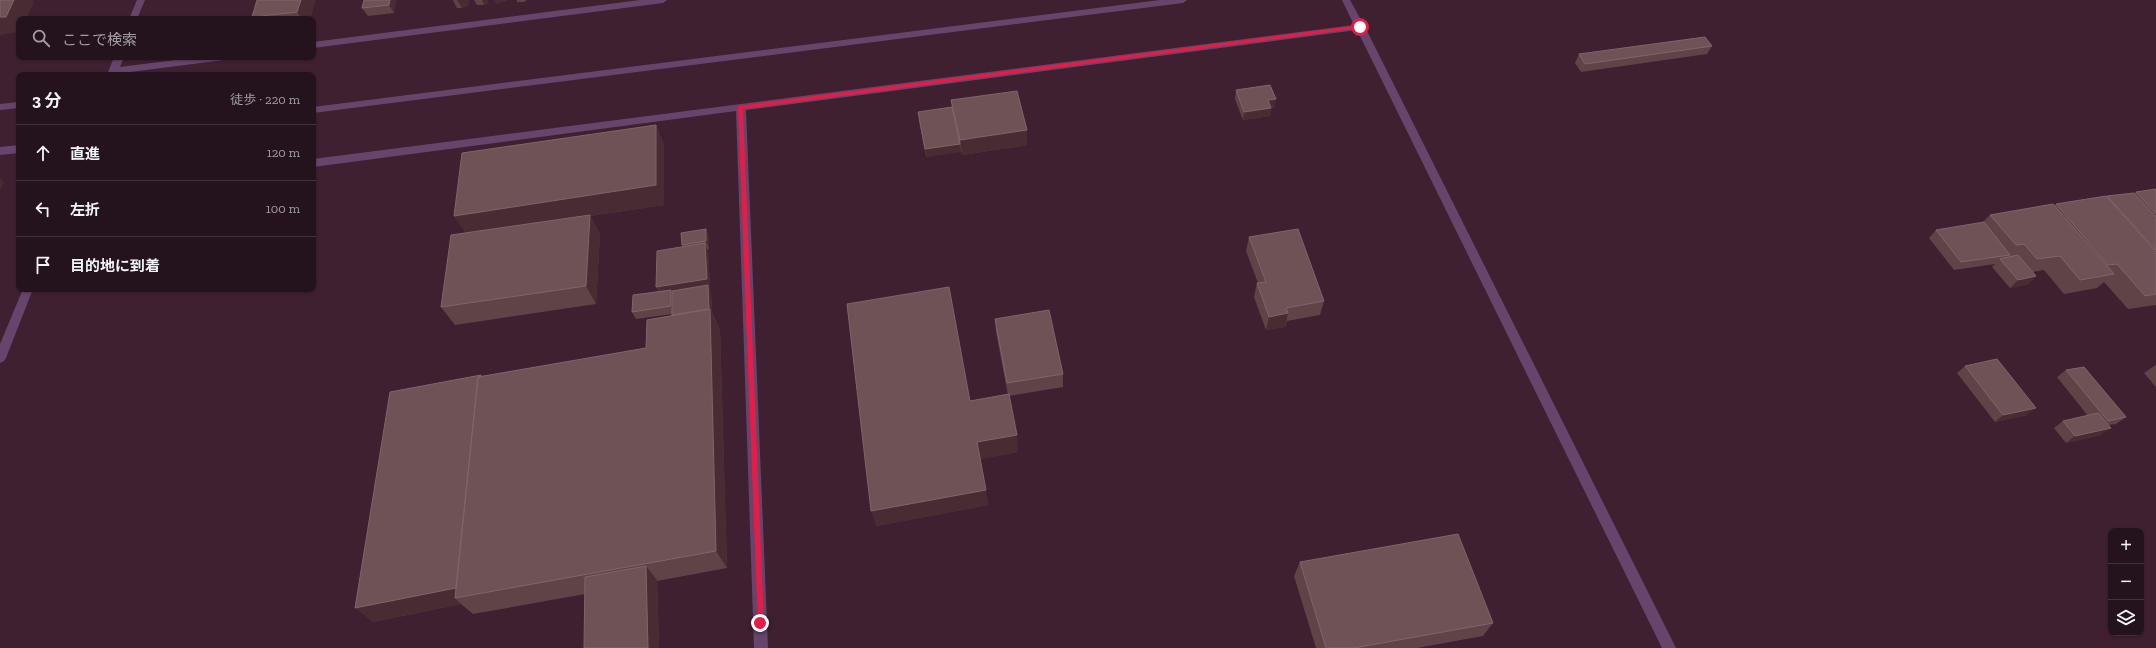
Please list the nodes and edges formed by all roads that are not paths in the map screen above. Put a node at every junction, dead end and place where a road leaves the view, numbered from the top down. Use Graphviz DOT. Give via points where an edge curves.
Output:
graph roads {
  1 [pos="141,0"];
  2 [pos="663,0"];
  3 [pos="1182,0"];
  4 [pos="1346,0"];
  5 [pos="134,16"];
  6 [pos="1360,27"];
  7 [pos="316,46"];
  8 [pos="118,60"];
  9 [pos="203,60"];
  10 [pos="113,72"];
  11 [pos="120,72"];
  12 [pos="16,105"];
  13 [pos="0,107"];
  14 [pos="740,107"];
  15 [pos="316,110"];
  16 [pos="16,149"];
  17 [pos="0,151"];
  18 [pos="316,163"];
  19 [pos="27,292"];
  20 [pos="0,358"];
  21 [pos="762,648"];
  22 [pos="1669,648"];
  1 -- 5 [label="lane"];
  2 -- 7 [label="lane"];
  3 -- 15 [label="lane"];
  4 -- 6 [label="lane"];
  6 -- 14 [label="lane"];
  6 -- 22 [label="lane"];
  8 -- 10 [label="lane"];
  9 -- 11 [label="lane"];
  12 -- 13 [label="lane"];
  14 -- 18 [label="lane"];
  14 -- 21 [label="lane"];
  16 -- 17 [label="lane"];
  19 -- 20 [label="lane"];
}
